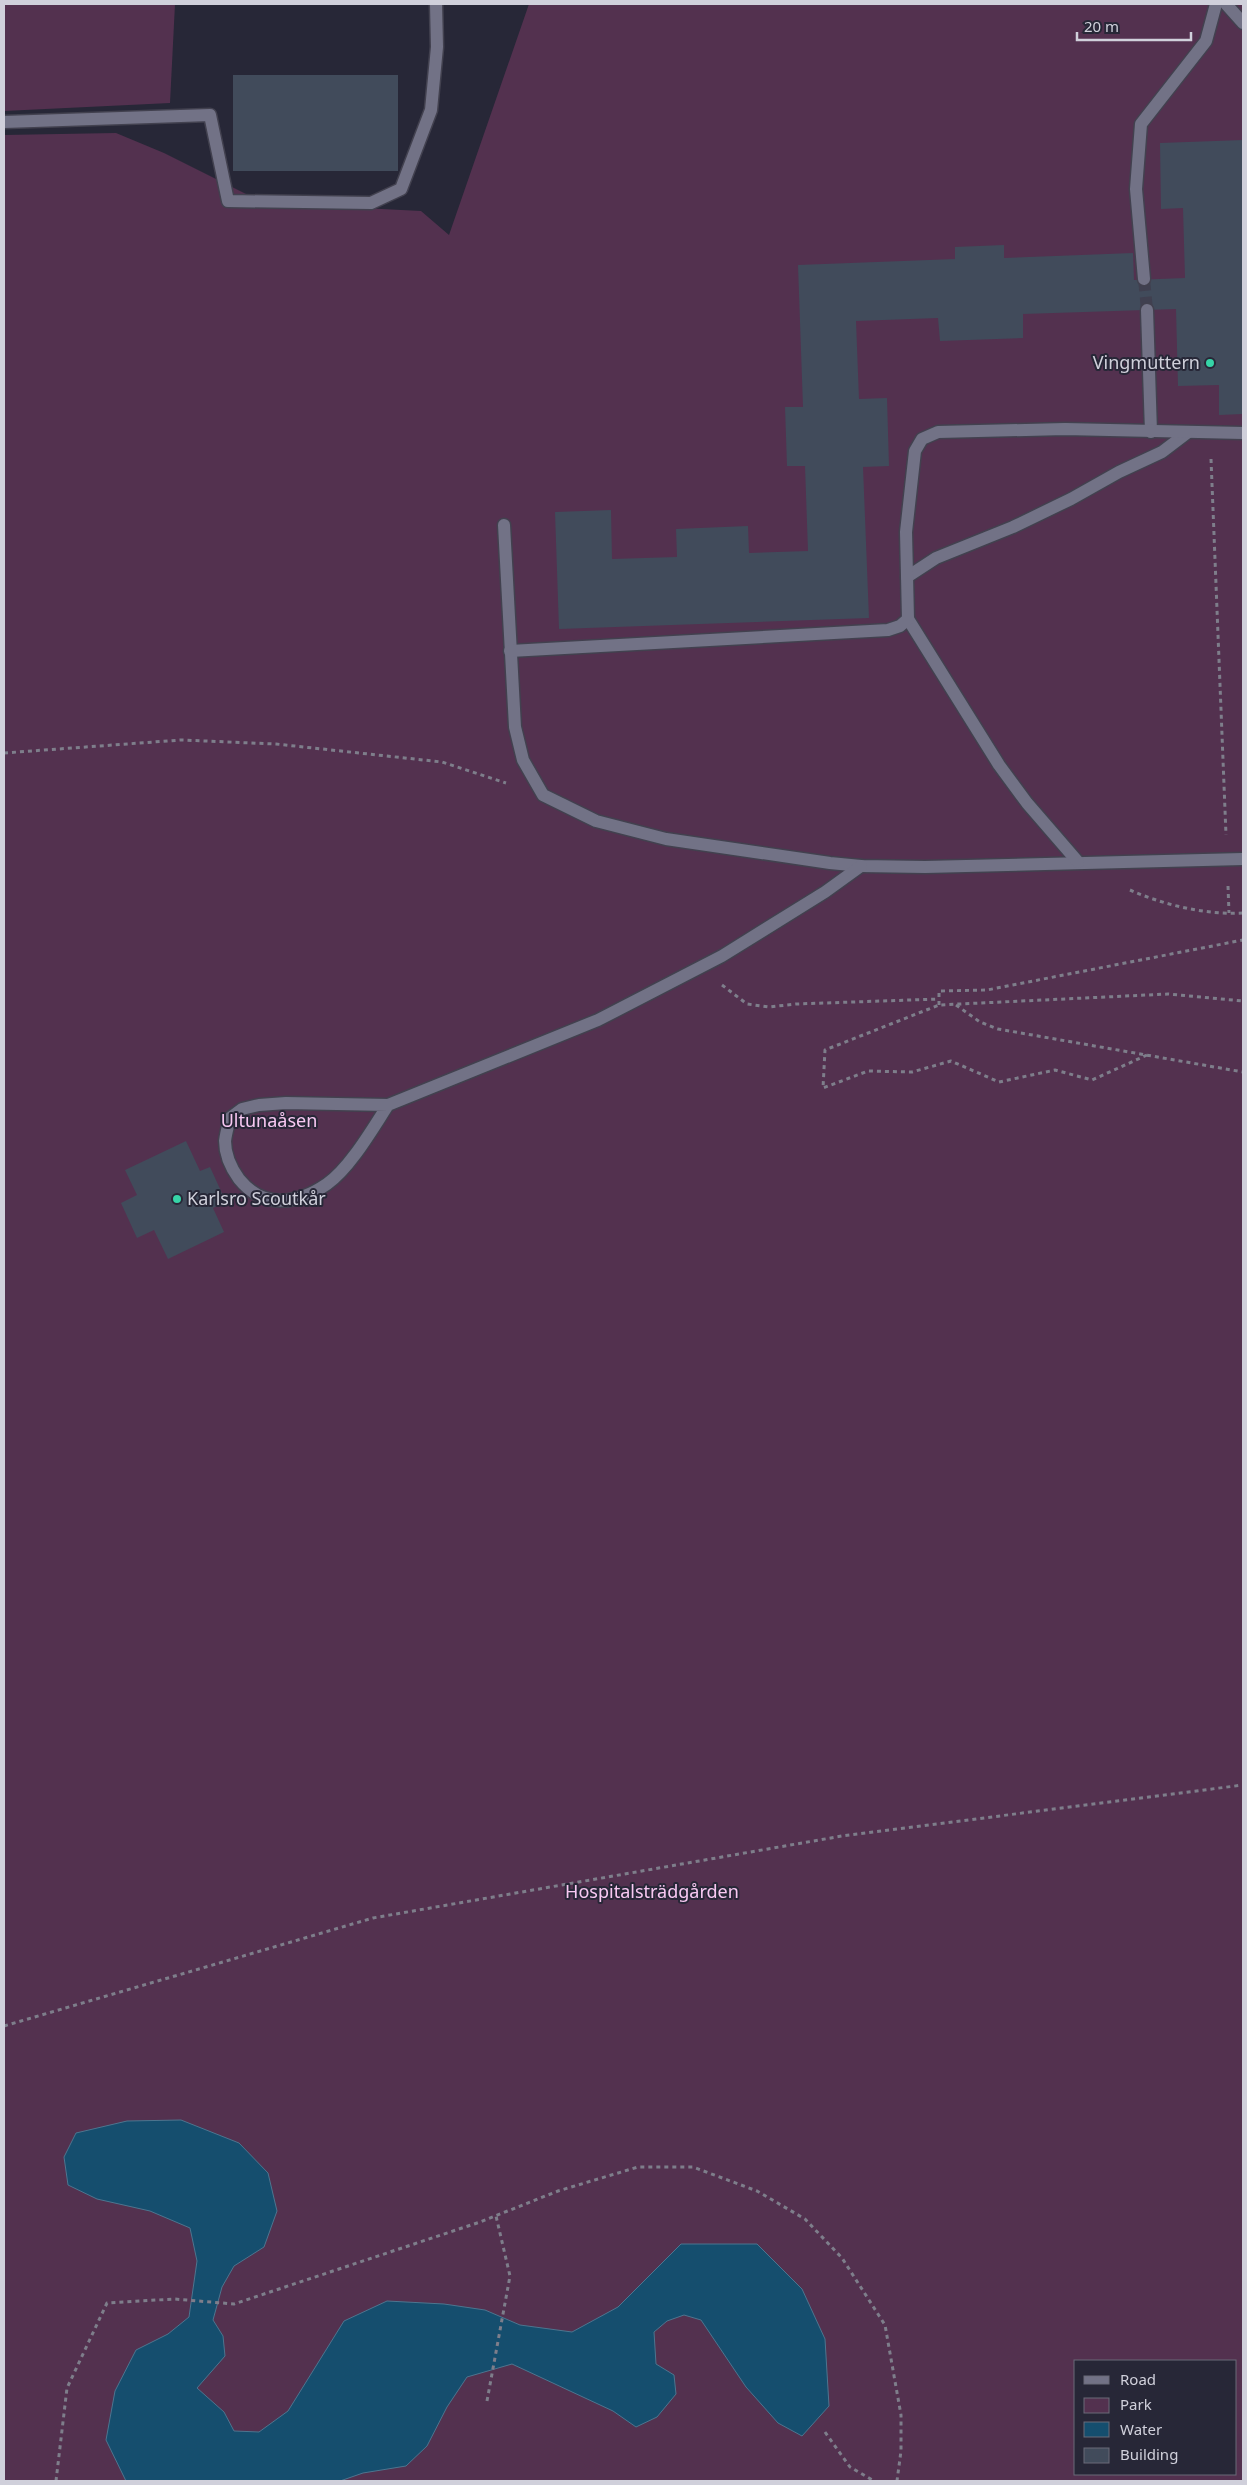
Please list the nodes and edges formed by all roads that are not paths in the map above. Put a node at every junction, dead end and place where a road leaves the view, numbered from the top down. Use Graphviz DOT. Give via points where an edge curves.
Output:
graph roads {
  1 [pos="436,4"];
  2 [pos="1216,4"];
  3 [pos="1226,4"];
  4 [pos="1243,23"];
  5 [pos="4,122"];
  6 [pos="1144,279"];
  7 [pos="1147,310"];
  8 [pos="1151,432"];
  9 [pos="1187,433"];
  10 [pos="1243,433"];
  11 [pos="504,525"];
  12 [pos="907,577"];
  13 [pos="908,618"];
  14 [pos="510,651"];
  15 [pos="1243,859"];
  16 [pos="1078,862"];
  17 [pos="861,866"];
  18 [pos="388,1105"];
  1 -- 5 [label="street" via="437,48 431,110 401,189 371,203 228,201 210,115"];
  2 -- 6 [label="street" via="1206,41 1140,124 1136,189"];
  3 -- 4 [label="street"];
  7 -- 8 [label="street"];
  8 -- 9 [label="street"];
  8 -- 12 [label="street" via="1065,429 938,432 922,439 915,451 906,532"];
  9 -- 10 [label="street"];
  9 -- 12 [label="street" via="1162,452 1071,499 936,558"];
  11 -- 14 [label="street"];
  12 -- 13 [label="street"];
  13 -- 14 [label="street" via="900,626 888,630"];
  13 -- 16 [label="street" via="999,765"];
  14 -- 17 [label="street" via="514,727 523,760 543,794 596,821 666,839"];
  15 -- 16 [label="street"];
  16 -- 17 [label="street"];
  17 -- 18 [label="street" via="825,892 706,965 598,1020"];
  18 -- 18 [label="street" via="286,1103 242,1109 230,1118 225,1140 226,1154 232,1170 256,1195 272,1201 290,1200 330,1182 361,1146"];
}
